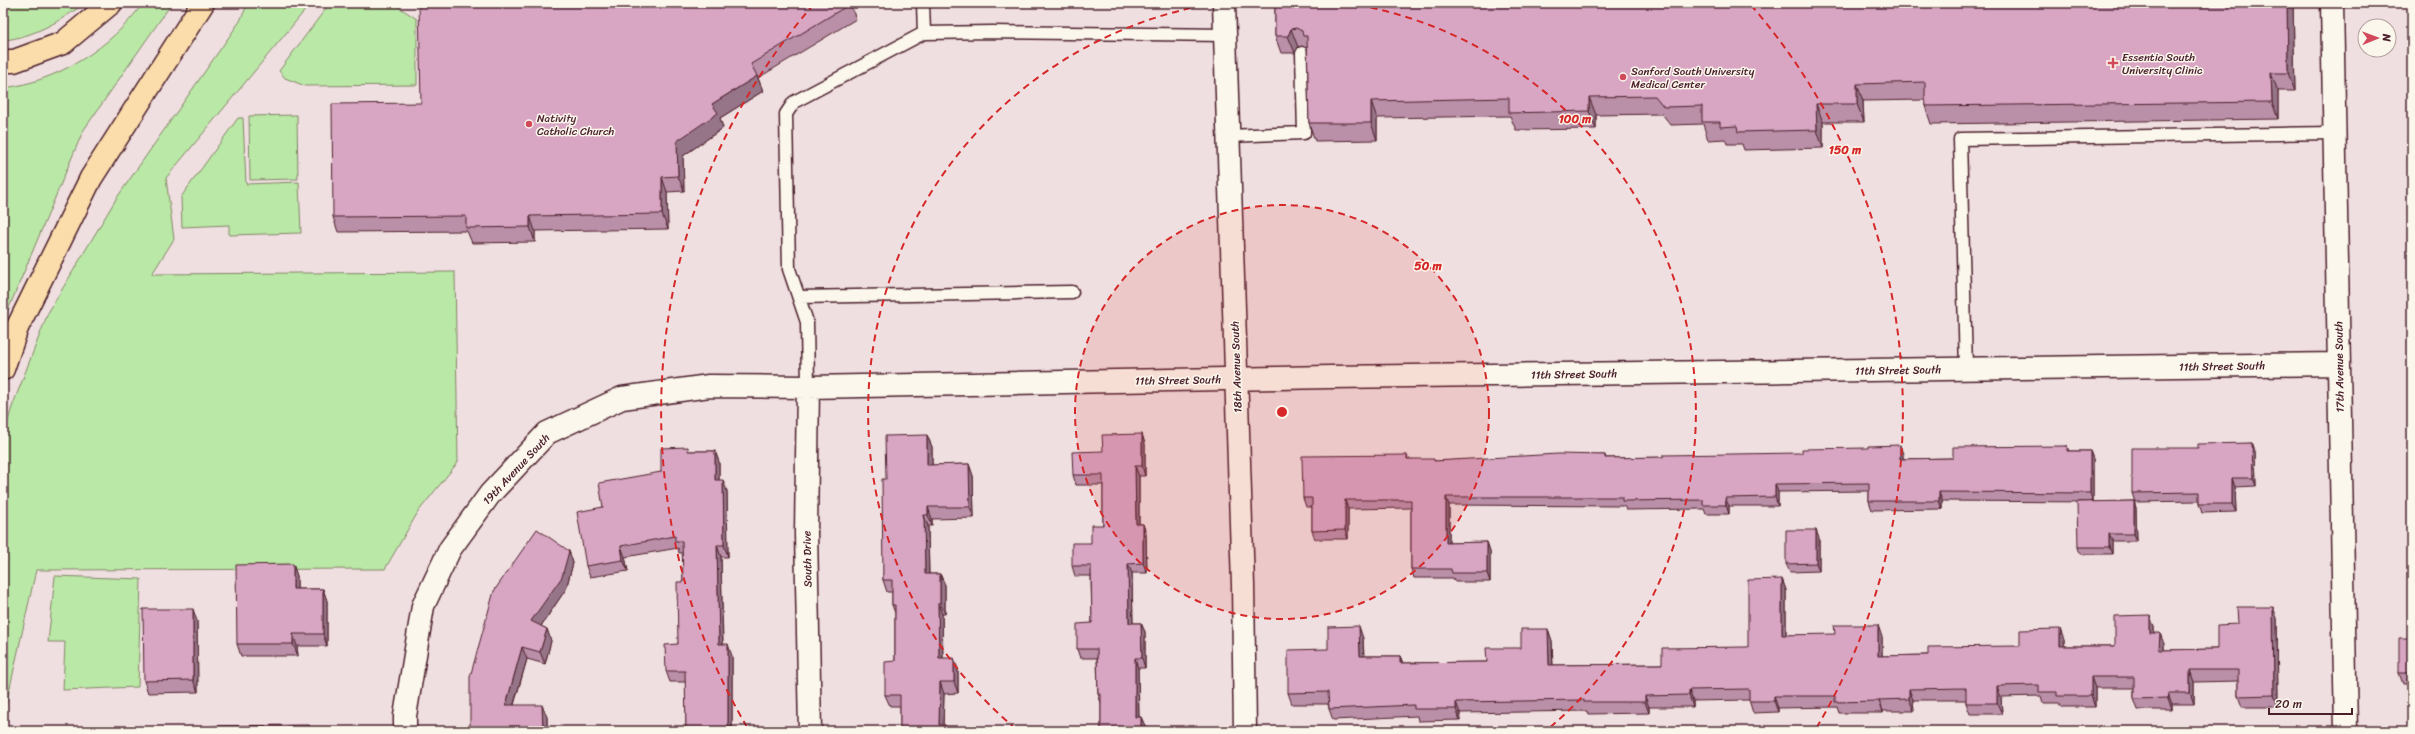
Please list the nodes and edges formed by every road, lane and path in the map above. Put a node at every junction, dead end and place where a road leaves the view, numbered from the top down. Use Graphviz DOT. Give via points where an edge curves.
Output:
graph roads {
  1 [pos="111,3"];
  2 [pos="203,3"];
  3 [pos="923,3"];
  4 [pos="1224,3"];
  5 [pos="2332,3"];
  6 [pos="924,33"];
  7 [pos="1225,35"];
  8 [pos="1302,53"];
  9 [pos="3,61"];
  10 [pos="2335,133"];
  11 [pos="1229,136"];
  12 [pos="1072,292"];
  13 [pos="799,297"];
  14 [pos="2339,364"];
  15 [pos="3,369"];
  16 [pos="1966,369"];
  17 [pos="1236,378"];
  18 [pos="808,387"];
  19 [pos="405,731"];
  20 [pos="810,731"];
  21 [pos="1245,731"];
  22 [pos="2346,731"];
  1 -- 9 [label="highway" via="63,43 14,61"];
  2 -- 15 [label="highway" via="91,178 17,328"];
  3 -- 6 [label="lane"];
  4 -- 7 [label="street, 18th Avenue South"];
  5 -- 10 [label="street, 17th Avenue South"];
  6 -- 7 [label="lane"];
  6 -- 13 [label="lane" via="789,107 786,114 789,269"];
  7 -- 11 [label="street, 18th Avenue South"];
  8 -- 11 [label="lane" via="1304,133"];
  10 -- 14 [label="street, 17th Avenue South"];
  10 -- 16 [label="lane" via="1960,139"];
  11 -- 17 [label="street, 18th Avenue South"];
  12 -- 13 [label="lane"];
  13 -- 18 [label="lane" via="807,322"];
  14 -- 16 [label="street, 11th Street South"];
  14 -- 22 [label="street, 17th Avenue South"];
  16 -- 17 [label="street, 11th Street South"];
  17 -- 18 [label="street, 11th Street South"];
  17 -- 21 [label="street, 18th Avenue South"];
  18 -- 19 [label="street, 19th Avenue South" via="708,386 622,398 547,433 490,494 450,549 423,606 405,716"];
  18 -- 20 [label="street, South Drive" via="806,533"];
}
